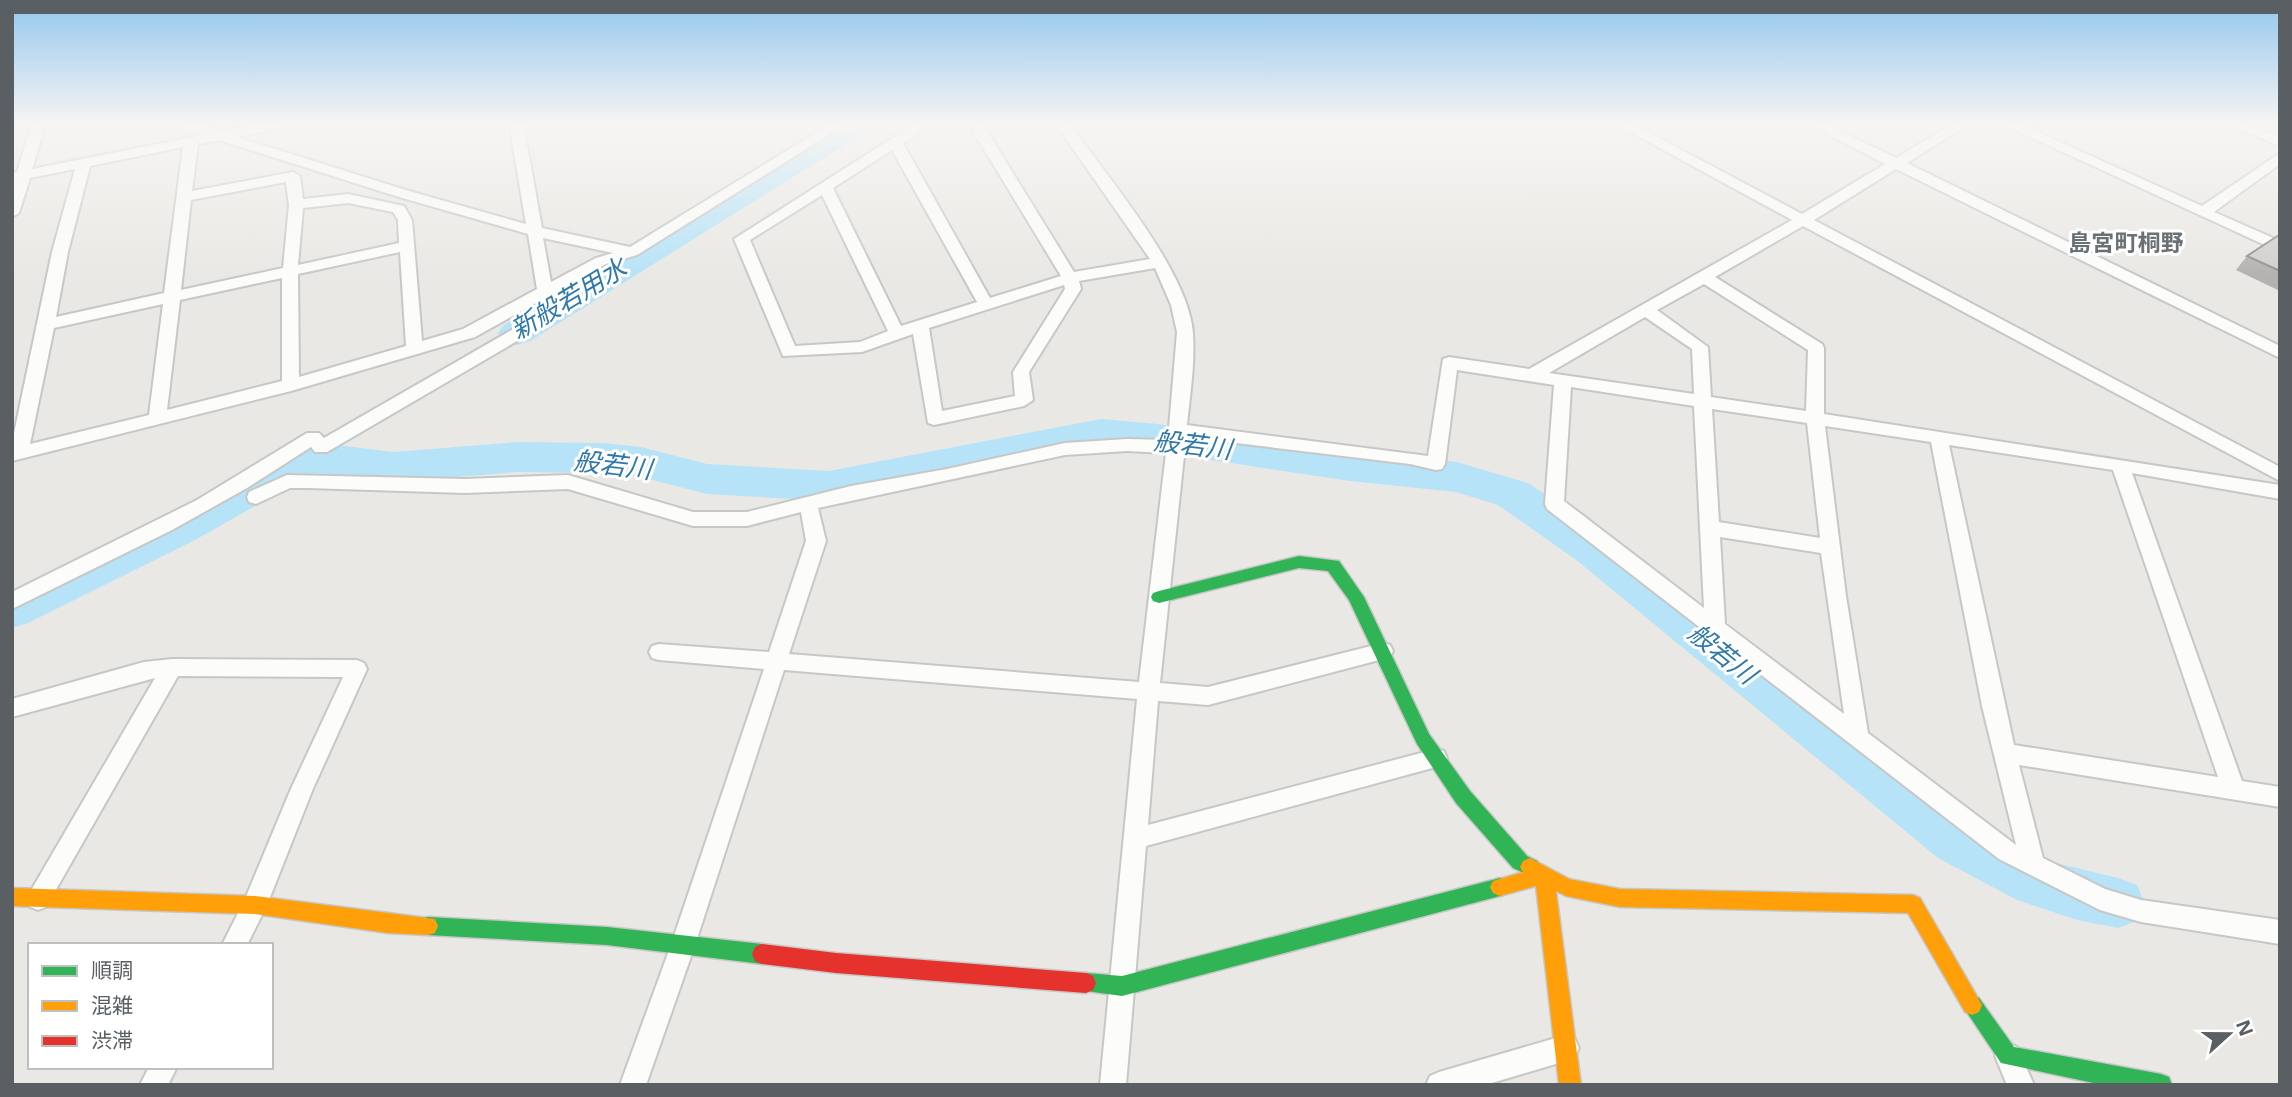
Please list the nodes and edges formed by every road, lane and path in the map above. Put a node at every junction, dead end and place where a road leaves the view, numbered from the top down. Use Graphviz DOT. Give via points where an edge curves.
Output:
graph roads {
  1 [pos="81,174"];
  2 [pos="188,174"];
  3 [pos="345,174"];
  4 [pos="525,174"];
  5 [pos="758,174"];
  6 [pos="844,174"];
  7 [pos="913,174"];
  8 [pos="1006,174"];
  9 [pos="1098,174"];
  10 [pos="1717,174"];
  11 [pos="1877,174"];
  12 [pos="1918,174"];
  13 [pos="2120,174"];
  14 [pos="2256,174"];
  15 [pos="18,175"];
  16 [pos="825,186"];
  17 [pos="186,197"];
  18 [pos="296,205"];
  19 [pos="2204,212"];
  20 [pos="12,213"];
  21 [pos="1802,220"];
  22 [pos="534,231"];
  23 [pos="406,246"];
  24 [pos="2280,247"];
  25 [pos="632,252"];
  26 [pos="1160,262"];
  27 [pos="290,272"];
  28 [pos="1704,277"];
  29 [pos="1070,278"];
  30 [pos="545,291"];
  31 [pos="171,296"];
  32 [pos="986,304"];
  33 [pos="1646,310"];
  34 [pos="47,324"];
  35 [pos="920,325"];
  36 [pos="897,334"];
  37 [pos="414,347"];
  38 [pos="2280,353"];
  39 [pos="1532,375"];
  40 [pos="1563,380"];
  41 [pos="291,385"];
  42 [pos="1705,403"];
  43 [pos="157,418"];
  44 [pos="1815,420"];
  45 [pos="1176,439"];
  46 [pos="1940,439"];
  47 [pos="16,454"];
  48 [pos="2120,465"];
  49 [pos="2280,475"];
  50 [pos="2280,492"];
  51 [pos="256,496"];
  52 [pos="808,502"];
  53 [pos="1710,528"];
  54 [pos="1830,547"];
  55 [pos="1159,597"];
  56 [pos="12,601"];
  57 [pos="1715,628"];
  58 [pos="1382,651"];
  59 [pos="659,652"];
  60 [pos="775,661"];
  61 [pos="172,667"];
  62 [pos="1147,692"];
  63 [pos="12,708"];
  64 [pos="1858,737"];
  65 [pos="2005,753"];
  66 [pos="1436,758"];
  67 [pos="2234,789"];
  68 [pos="2280,797"];
  69 [pos="1135,839"];
  70 [pos="2033,866"];
  71 [pos="1544,875"];
  72 [pos="12,897"];
  73 [pos="38,899"];
  74 [pos="255,905"];
  75 [pos="2280,932"];
  76 [pos="235,943"];
  77 [pos="683,945"];
  78 [pos="1122,986"];
  79 [pos="1566,1048"];
  80 [pos="2008,1056"];
  81 [pos="162,1069"];
  82 [pos="153,1085"];
  83 [pos="634,1085"];
  84 [pos="1113,1085"];
  85 [pos="1438,1085"];
  86 [pos="1570,1085"];
  87 [pos="2021,1085"];
  88 [pos="2161,1085"];
  1 -- 34 [label="street"];
  2 -- 17 [label="street"];
  3 -- 22 [label="street"];
  4 -- 22 [label="street"];
  5 -- 25 [label="street"];
  6 -- 16 [label="street"];
  7 -- 32 [label="street"];
  8 -- 29 [label="street"];
  9 -- 26 [label="street"];
  10 -- 21 [label="street"];
  11 -- 21 [label="street"];
  12 -- 38 [label="street"];
  13 -- 19 [label="street"];
  14 -- 19 [label="street"];
  15 -- 20 [label="street"];
  16 -- 36 [label="street"];
  16 -- 36 [label="street" via="742,239 789,352 862,347"];
  17 -- 18 [label="street" via="293,176"];
  17 -- 31 [label="street"];
  18 -- 23 [label="street" via="354,197 399,209 405,220"];
  18 -- 27 [label="street"];
  19 -- 24 [label="street"];
  21 -- 28 [label="street"];
  21 -- 49 [label="street"];
  22 -- 25 [label="street"];
  22 -- 30 [label="street"];
  23 -- 27 [label="street"];
  23 -- 37 [label="street"];
  25 -- 30 [label="street" via="601,261"];
  26 -- 29 [label="street"];
  26 -- 45 [label="street" via="1185,332"];
  27 -- 31 [label="street"];
  27 -- 41 [label="street"];
  28 -- 33 [label="street"];
  28 -- 44 [label="street" via="1816,348"];
  29 -- 32 [label="street"];
  29 -- 35 [label="street" via="1073,289 1021,372 1024,400 934,419"];
  30 -- 37 [label="street" via="468,333"];
  30 -- 56 [label="street" via="566,305 321,448 313,438 177,518"];
  31 -- 34 [label="street"];
  31 -- 43 [label="street"];
  32 -- 35 [label="street"];
  33 -- 39 [label="street"];
  33 -- 42 [label="street" via="1700,347"];
  34 -- 47 [label="street"];
  35 -- 36 [label="street"];
  37 -- 41 [label="street"];
  39 -- 40 [label="street"];
  39 -- 45 [label="street" via="1449,363 1436,464"];
  40 -- 42 [label="street"];
  40 -- 57 [label="street" via="1554,504"];
  41 -- 43 [label="street"];
  42 -- 44 [label="street"];
  42 -- 53 [label="street"];
  43 -- 47 [label="street"];
  44 -- 46 [label="street"];
  44 -- 54 [label="street"];
  45 -- 52 [label="street" via="1065,449"];
  45 -- 55 [label="street"];
  46 -- 48 [label="street"];
  46 -- 65 [label="street"];
  48 -- 50 [label="street"];
  48 -- 67 [label="street"];
  51 -- 52 [label="street" via="287,482 308,481 465,486 568,482 694,519 747,519"];
  52 -- 60 [label="street" via="816,541"];
  53 -- 54 [label="street"];
  53 -- 57 [label="street"];
  54 -- 64 [label="street"];
  55 -- 58 [label="street" via="1299,562 1333,565 1356,597"];
  55 -- 62 [label="street"];
  57 -- 64 [label="street"];
  58 -- 62 [label="street" via="1208,696"];
  58 -- 66 [label="street"];
  59 -- 60 [label="street"];
  60 -- 62 [label="street"];
  60 -- 77 [label="street"];
  61 -- 63 [label="street"];
  61 -- 73 [label="street"];
  61 -- 74 [label="street" via="357,669"];
  62 -- 69 [label="street"];
  64 -- 70 [label="street" via="2007,852"];
  65 -- 67 [label="street"];
  65 -- 70 [label="street"];
  66 -- 69 [label="street"];
  66 -- 71 [label="street" via="1463,797 1520,862"];
  67 -- 68 [label="street"];
  69 -- 78 [label="street"];
  70 -- 75 [label="street" via="2100,899 2141,911"];
  71 -- 78 [label="street"];
  71 -- 79 [label="street"];
  71 -- 80 [label="street" via="1566,887 1620,898 1913,904 1962,991"];
  72 -- 73 [label="street"];
  73 -- 74 [label="street"];
  74 -- 76 [label="street"];
  74 -- 77 [label="street" via="388,924 607,936"];
  77 -- 78 [label="street" via="836,963"];
  77 -- 83 [label="street"];
  78 -- 84 [label="street"];
  79 -- 85 [label="street"];
  79 -- 86 [label="street"];
  80 -- 87 [label="street"];
  80 -- 88 [label="street"];
  81 -- 82 [label="street"];
}
